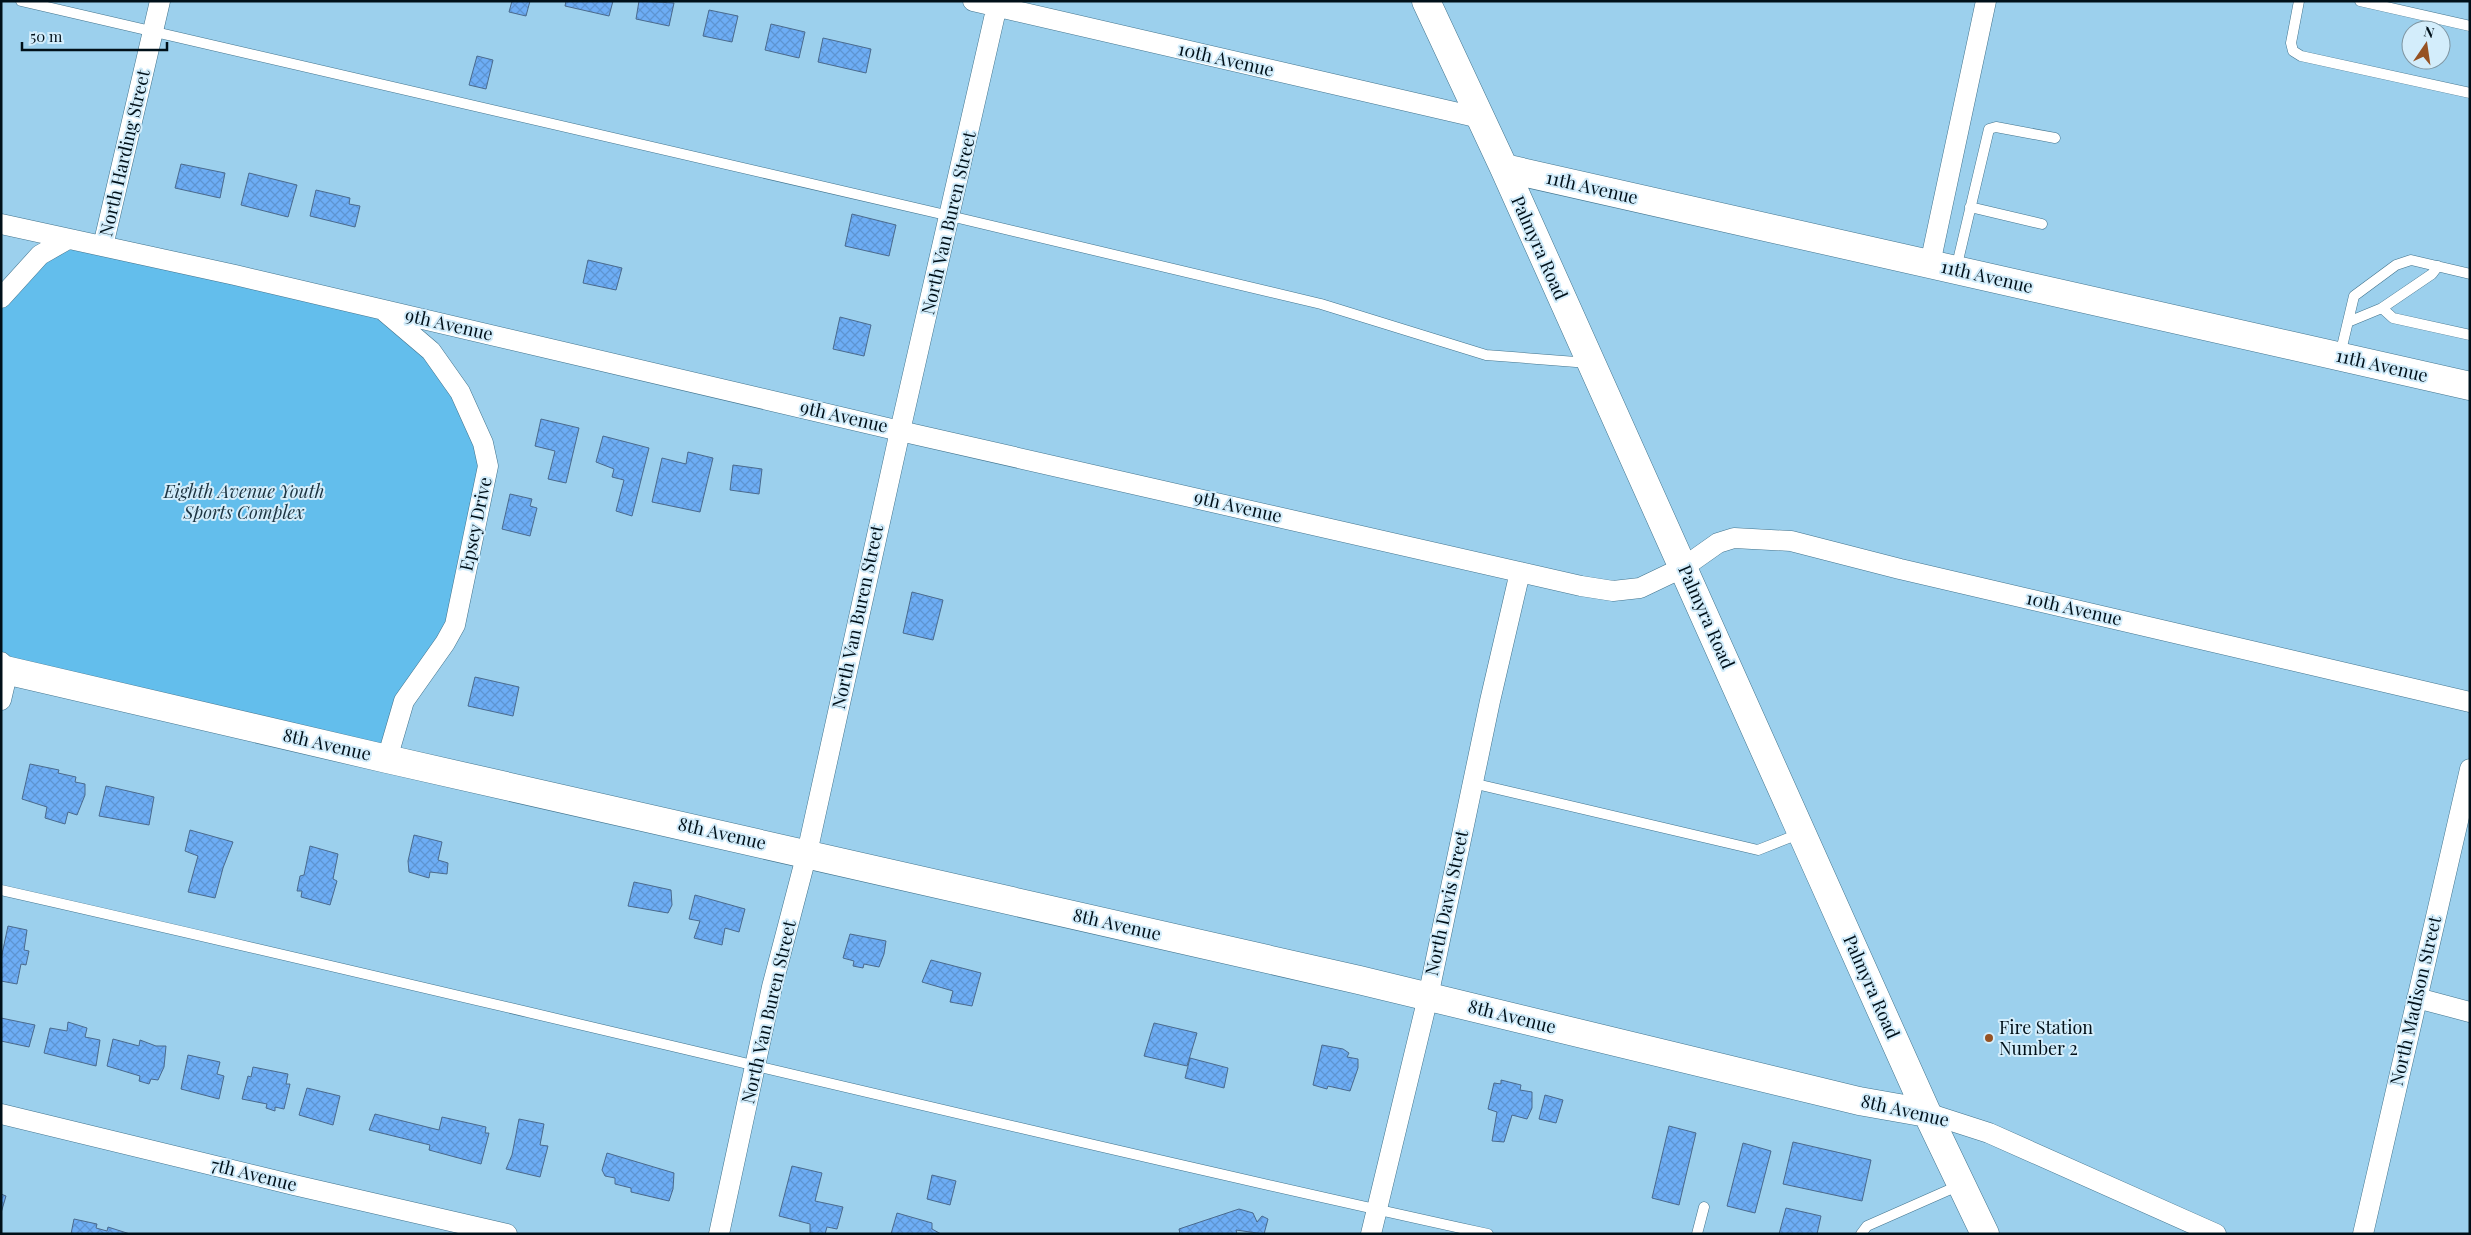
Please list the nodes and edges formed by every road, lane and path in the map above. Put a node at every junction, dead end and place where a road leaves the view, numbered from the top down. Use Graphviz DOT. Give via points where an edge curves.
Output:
graph roads {
  1 [pos="21,1"];
  2 [pos="160,1"];
  3 [pos="973,1"];
  4 [pos="1426,1"];
  5 [pos="1986,1"];
  6 [pos="2299,1"];
  7 [pos="2360,1"];
  8 [pos="998,4"];
  9 [pos="2470,26"];
  10 [pos="154,31"];
  11 [pos="2470,93"];
  12 [pos="1480,118"];
  13 [pos="2055,138"];
  14 [pos="1504,168"];
  15 [pos="1970,207"];
  16 [pos="950,216"];
  17 [pos="1,224"];
  18 [pos="2042,224"];
  19 [pos="68,239"];
  20 [pos="103,246"];
  21 [pos="1930,264"];
  22 [pos="2438,266"];
  23 [pos="1956,270"];
  24 [pos="2470,274"];
  25 [pos="1,298"];
  26 [pos="380,308"];
  27 [pos="2382,308"];
  28 [pos="2348,322"];
  29 [pos="2470,335"];
  30 [pos="2340,357"];
  31 [pos="1590,363"];
  32 [pos="2470,386"];
  33 [pos="900,431"];
  34 [pos="1684,567"];
  35 [pos="1520,572"];
  36 [pos="3,667"];
  37 [pos="1,700"];
  38 [pos="2470,702"];
  39 [pos="387,759"];
  40 [pos="2470,769"];
  41 [pos="1472,783"];
  42 [pos="1801,833"];
  43 [pos="807,854"];
  44 [pos="1,890"];
  45 [pos="1428,997"];
  46 [pos="2417,998"];
  47 [pos="2470,1012"];
  48 [pos="755,1067"];
  49 [pos="1927,1113"];
  50 [pos="1,1114"];
  51 [pos="1961,1185"];
  52 [pos="1704,1207"];
  53 [pos="1376,1209"];
  54 [pos="508,1234"];
  55 [pos="719,1234"];
  56 [pos="1371,1234"];
  57 [pos="1488,1234"];
  58 [pos="1696,1234"];
  59 [pos="1861,1234"];
  60 [pos="1985,1234"];
  61 [pos="2216,1234"];
  62 [pos="2363,1234"];
  1 -- 10 [label="lane"];
  2 -- 10 [label="street, North Harding Street"];
  3 -- 8 [label="street, 10th Avenue"];
  4 -- 12 [label="street, Palmyra Road"];
  5 -- 21 [label="street"];
  6 -- 11 [label="lane" via="2291,43 2293,51 2301,56"];
  7 -- 9 [label="lane"];
  8 -- 12 [label="street, 10th Avenue"];
  8 -- 16 [label="street, North Van Buren Street"];
  10 -- 16 [label="lane"];
  10 -- 20 [label="street, North Harding Street"];
  12 -- 14 [label="street, Palmyra Road"];
  13 -- 15 [label="lane" via="1996,127 1989,129"];
  14 -- 21 [label="street, 11th Avenue"];
  14 -- 31 [label="street, Palmyra Road"];
  15 -- 18 [label="lane"];
  15 -- 23 [label="lane"];
  16 -- 31 [label="lane" via="1321,304 1486,355"];
  16 -- 33 [label="street, North Van Buren Street"];
  17 -- 19 [label="street, 9th Avenue"];
  19 -- 20 [label="street, 9th Avenue"];
  19 -- 25 [label="street" via="40,255"];
  20 -- 26 [label="street, 9th Avenue"];
  21 -- 23 [label="street, 11th Avenue"];
  22 -- 24 [label="lane"];
  22 -- 27 [label="lane" via="2432,274"];
  22 -- 28 [label="lane" via="2411,260 2396,265 2354,296"];
  23 -- 30 [label="street, 11th Avenue"];
  26 -- 33 [label="street, 9th Avenue"];
  26 -- 39 [label="street, Epsey Drive" via="432,351 460,392 483,443 488,466 455,625 404,701"];
  27 -- 28 [label="lane"];
  27 -- 29 [label="lane" via="2393,318"];
  28 -- 30 [label="lane"];
  30 -- 32 [label="street, 11th Avenue"];
  31 -- 34 [label="street, Palmyra Road"];
  33 -- 35 [label="street, 9th Avenue"];
  33 -- 43 [label="street, North Van Buren Street"];
  34 -- 35 [label="street, 9th Avenue" via="1640,588 1613,591"];
  34 -- 38 [label="street, 10th Avenue" via="1718,543 1734,538 1792,541"];
  34 -- 42 [label="street, Palmyra Road"];
  35 -- 41 [label="street, North Davis Street"];
  36 -- 37 [label="street"];
  36 -- 39 [label="street, 8th Avenue"];
  39 -- 43 [label="street, 8th Avenue"];
  40 -- 46 [label="street, North Madison Street"];
  41 -- 42 [label="lane" via="1758,850"];
  41 -- 45 [label="street, North Davis Street"];
  42 -- 49 [label="street, Palmyra Road"];
  43 -- 45 [label="street, 8th Avenue"];
  43 -- 48 [label="street, North Van Buren Street"];
  44 -- 48 [label="lane" via="368,973"];
  45 -- 49 [label="street, 8th Avenue" via="1859,1101"];
  45 -- 53 [label="street, North Davis Street"];
  46 -- 47 [label="street"];
  46 -- 62 [label="street, North Madison Street"];
  48 -- 53 [label="lane"];
  48 -- 55 [label="street, North Van Buren Street"];
  49 -- 51 [label="street, Palmyra Road"];
  49 -- 61 [label="street, 8th Avenue" via="1990,1133"];
  50 -- 54 [label="street, 7th Avenue"];
  51 -- 59 [label="lane" via="1867,1226"];
  51 -- 60 [label="street, Palmyra Road"];
  52 -- 58 [label="lane"];
  53 -- 56 [label="street, North Davis Street"];
  53 -- 57 [label="lane"];
}
